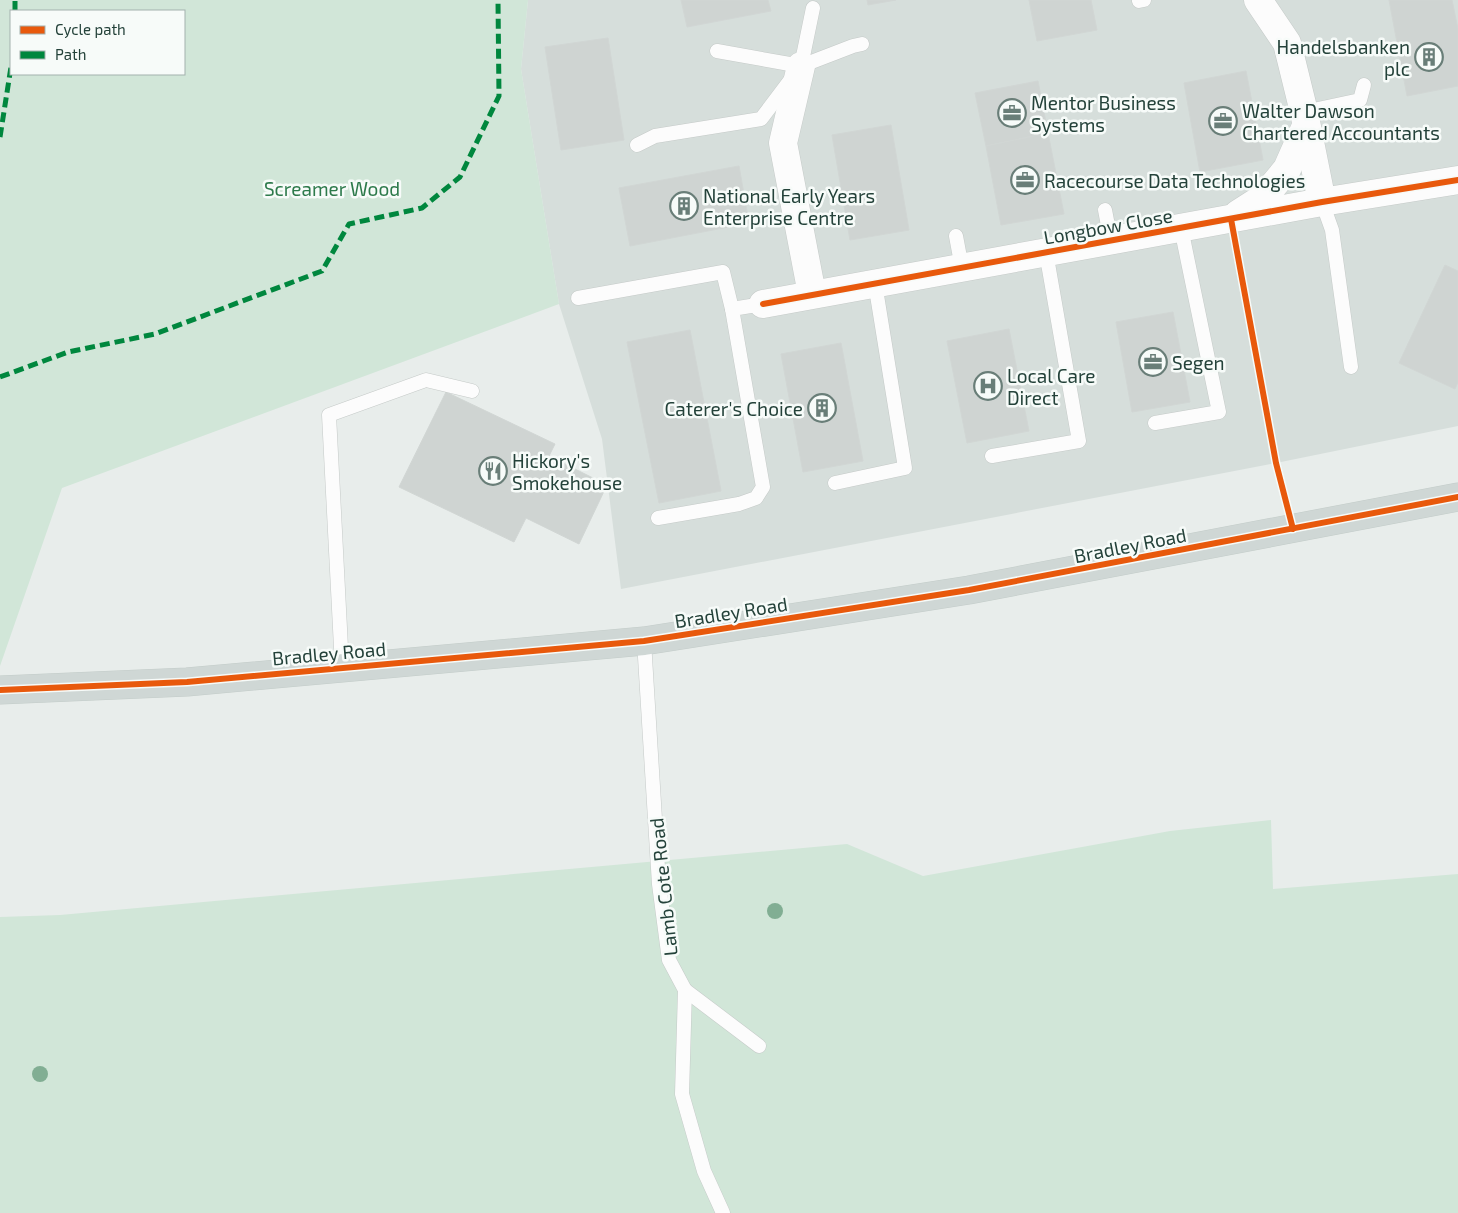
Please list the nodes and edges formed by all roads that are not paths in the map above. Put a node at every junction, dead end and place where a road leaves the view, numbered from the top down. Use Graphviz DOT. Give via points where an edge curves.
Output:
graph roads {
  1 [pos="1258,0"];
  2 [pos="813,8"];
  3 [pos="862,44"];
  4 [pos="717,51"];
  5 [pos="801,66"];
  6 [pos="1364,85"];
  7 [pos="1305,119"];
  8 [pos="637,146"];
  9 [pos="1458,180"];
  10 [pos="1322,202"];
  11 [pos="1105,210"];
  12 [pos="1231,218"];
  13 [pos="1181,228"];
  14 [pos="956,236"];
  15 [pos="1111,241"];
  16 [pos="1046,252"];
  17 [pos="962,268"];
  18 [pos="876,283"];
  19 [pos="812,294"];
  20 [pos="578,298"];
  21 [pos="763,304"];
  22 [pos="732,309"];
  23 [pos="1351,367"];
  24 [pos="472,391"];
  25 [pos="1156,423"];
  26 [pos="992,456"];
  27 [pos="836,483"];
  28 [pos="1458,497"];
  29 [pos="658,518"];
  30 [pos="644,641"];
  31 [pos="342,667"];
  32 [pos="0,690"];
  33 [pos="684,990"];
  34 [pos="759,1046"];
  35 [pos="723,1213"];
  1 -- 7 [label="street" via="1287,43"];
  2 -- 5 [label="lane"];
  3 -- 5 [label="lane"];
  4 -- 5 [label="lane"];
  5 -- 8 [label="lane" via="761,119 655,136"];
  5 -- 19 [label="street" via="783,143"];
  6 -- 7 [label="lane" via="1360,100"];
  7 -- 10 [label="street"];
  7 -- 12 [label="street, Longbow Close" via="1287,169 1263,198"];
  9 -- 10 [label="street, Longbow Close"];
  10 -- 12 [label="street, Longbow Close"];
  10 -- 23 [label="lane" via="1332,230"];
  11 -- 15 [label="lane"];
  12 -- 13 [label="street, Longbow Close"];
  13 -- 15 [label="street, Longbow Close"];
  13 -- 25 [label="lane" via="1219,412"];
  14 -- 17 [label="lane"];
  15 -- 16 [label="street, Longbow Close"];
  16 -- 17 [label="street, Longbow Close"];
  16 -- 26 [label="lane" via="1080,441"];
  17 -- 18 [label="street, Longbow Close"];
  18 -- 19 [label="street, Longbow Close"];
  18 -- 27 [label="lane" via="905,468"];
  19 -- 21 [label="street, Longbow Close"];
  20 -- 22 [label="lane" via="723,272"];
  21 -- 22 [label="lane"];
  22 -- 29 [label="lane" via="763,487 756,498 738,504"];
  24 -- 31 [label="lane" via="426,380 330,415"];
  28 -- 30 [label="main road, Bradley Road" via="969,590"];
  30 -- 31 [label="main road, Bradley Road"];
  30 -- 33 [label="lane, Lamb Cote Road" via="659,884 669,960"];
  31 -- 32 [label="main road, Bradley Road" via="186,682"];
  33 -- 34 [label="lane"];
  33 -- 35 [label="lane, Lamb Cote Road" via="682,1094 704,1171"];
}
